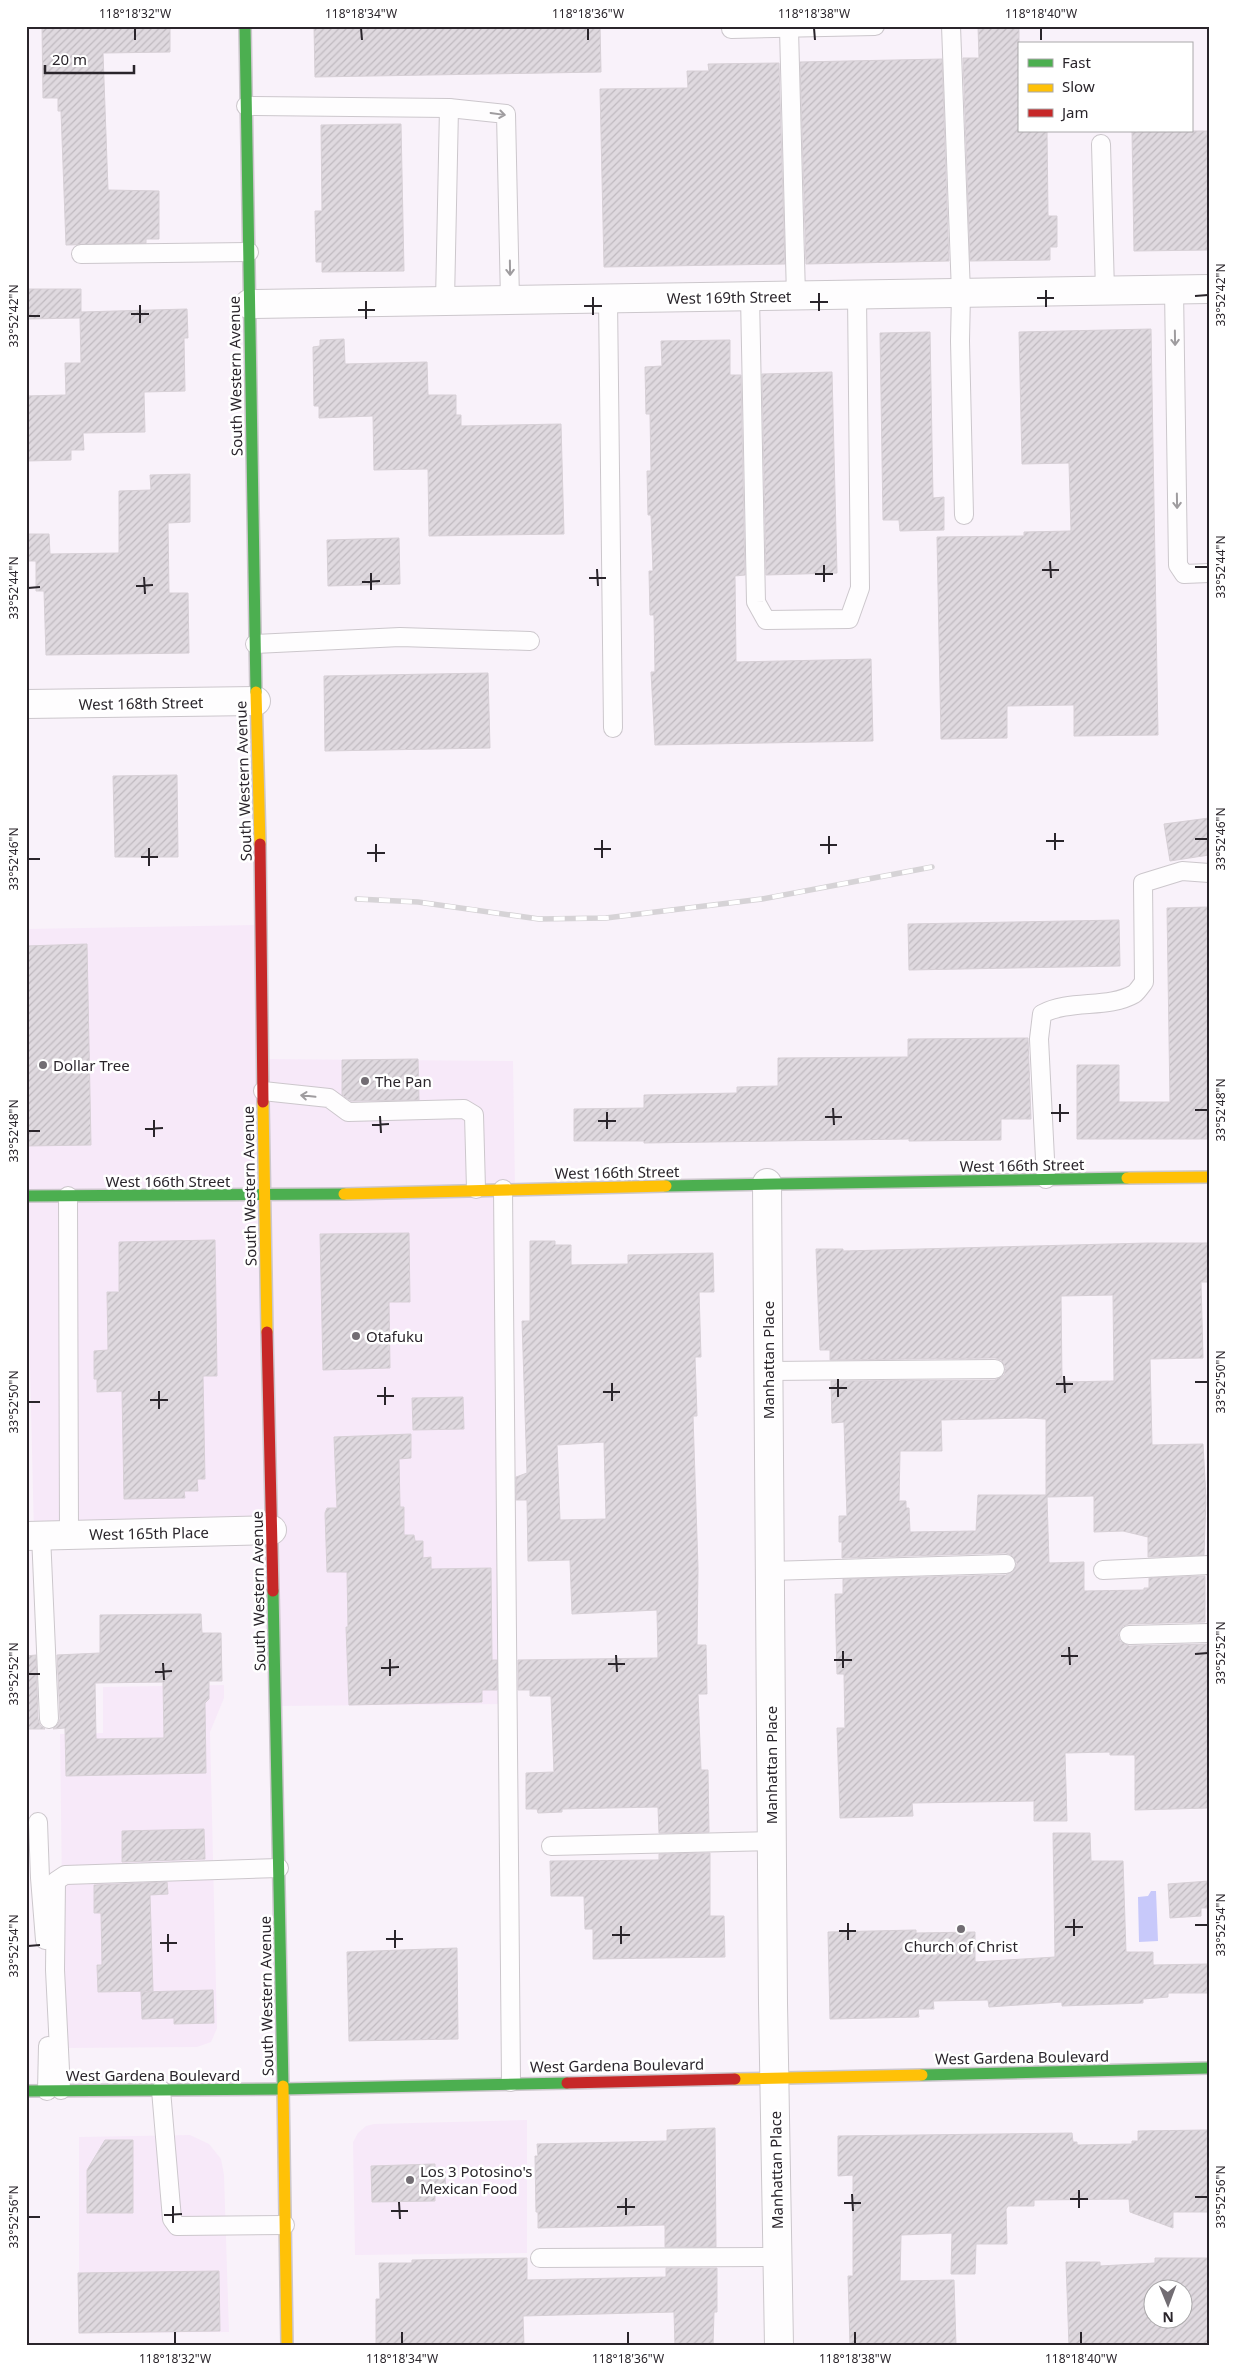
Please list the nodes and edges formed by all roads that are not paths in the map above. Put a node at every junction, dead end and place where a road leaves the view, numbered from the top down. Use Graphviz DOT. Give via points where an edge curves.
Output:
graph roads {
  1 [pos="245,26"];
  2 [pos="731,26"];
  3 [pos="876,26"];
  4 [pos="951,26"];
  5 [pos="789,29"];
  6 [pos="246,106"];
  7 [pos="450,108"];
  8 [pos="1101,144"];
  9 [pos="248,252"];
  10 [pos="80,254"];
  11 [pos="1209,289"];
  12 [pos="1174,290"];
  13 [pos="1105,291"];
  14 [pos="961,293"];
  15 [pos="857,294"];
  16 [pos="750,296"];
  17 [pos="796,296"];
  18 [pos="608,298"];
  19 [pos="510,300"];
  20 [pos="446,301"];
  21 [pos="249,304"];
  22 [pos="964,515"];
  23 [pos="1209,573"];
  24 [pos="530,641"];
  25 [pos="255,644"];
  26 [pos="256,701"];
  27 [pos="26,704"];
  28 [pos="613,728"];
  29 [pos="1209,873"];
  30 [pos="263,1091"];
  31 [pos="1209,1177"];
  32 [pos="1046,1180"];
  33 [pos="767,1183"];
  34 [pos="503,1189"];
  35 [pos="476,1190"];
  36 [pos="26,1196"];
  37 [pos="68,1196"];
  38 [pos="264,1196"];
  39 [pos="995,1369"];
  40 [pos="768,1371"];
  41 [pos="272,1530"];
  42 [pos="69,1535"];
  43 [pos="33,1536"];
  44 [pos="1006,1564"];
  45 [pos="1209,1565"];
  46 [pos="769,1570"];
  47 [pos="1103,1570"];
  48 [pos="1209,1633"];
  49 [pos="1129,1635"];
  50 [pos="49,1719"];
  51 [pos="38,1822"];
  52 [pos="771,1841"];
  53 [pos="551,1846"];
  54 [pos="279,1868"];
  55 [pos="1209,2068"];
  56 [pos="775,2077"];
  57 [pos="511,2082"];
  58 [pos="283,2089"];
  59 [pos="54,2090"];
  60 [pos="161,2090"];
  61 [pos="26,2091"];
  62 [pos="285,2225"];
  63 [pos="777,2257"];
  64 [pos="540,2258"];
  65 [pos="287,2346"];
  66 [pos="779,2346"];
  1 -- 6 [label="main road, South Western Avenue"];
  2 -- 5 [label="lane" via="731,29"];
  3 -- 5 [label="lane"];
  4 -- 14 [label="lane"];
  5 -- 17 [label="lane"];
  6 -- 7 [label="lane"];
  6 -- 9 [label="main road, South Western Avenue"];
  7 -- 19 [label="lane, one-way" via="506,114"];
  7 -- 20 [label="lane"];
  8 -- 13 [label="lane"];
  9 -- 10 [label="lane"];
  9 -- 21 [label="main road, South Western Avenue"];
  11 -- 12 [label="street, West 169th Street"];
  12 -- 13 [label="street, West 169th Street"];
  12 -- 23 [label="lane, one-way" via="1178,565 1184,574"];
  13 -- 14 [label="street, West 169th Street"];
  14 -- 15 [label="street, West 169th Street"];
  14 -- 22 [label="lane"];
  15 -- 16 [label="lane" via="860,588 849,619 766,620 756,602"];
  15 -- 17 [label="street, West 169th Street"];
  16 -- 17 [label="street, West 169th Street"];
  16 -- 18 [label="street, West 169th Street"];
  18 -- 19 [label="street, West 169th Street"];
  18 -- 28 [label="lane"];
  19 -- 20 [label="street, West 169th Street"];
  20 -- 21 [label="street, West 169th Street"];
  21 -- 25 [label="main road, South Western Avenue"];
  24 -- 25 [label="lane" via="400,637"];
  25 -- 26 [label="main road, South Western Avenue"];
  26 -- 27 [label="street, West 168th Street"];
  26 -- 30 [label="main road, South Western Avenue"];
  29 -- 32 [label="lane" via="1182,871 1144,882 1144,982 1134,994 1054,1008 1042,1014 1039,1039"];
  35 -- 30 [label="lane, one-way" via="474,1115 464,1110 348,1112 329,1098"];
  30 -- 38 [label="main road, South Western Avenue"];
  31 -- 32 [label="main road, West 166th Street"];
  32 -- 33 [label="main road, West 166th Street"];
  33 -- 34 [label="main road, West 166th Street"];
  33 -- 40 [label="street, Manhattan Place"];
  34 -- 35 [label="main road, West 166th Street"];
  34 -- 57 [label="lane"];
  35 -- 38 [label="main road, West 166th Street"];
  36 -- 37 [label="main road, West 166th Street"];
  37 -- 38 [label="main road, West 166th Street"];
  37 -- 42 [label="lane"];
  38 -- 41 [label="main road, South Western Avenue"];
  39 -- 40 [label="lane"];
  40 -- 46 [label="street, Manhattan Place"];
  41 -- 42 [label="street, West 165th Place"];
  41 -- 54 [label="main road, South Western Avenue"];
  42 -- 43 [label="street, West 165th Place"];
  43 -- 50 [label="lane"];
  44 -- 46 [label="lane"];
  45 -- 47 [label="lane"];
  46 -- 52 [label="street, Manhattan Place"];
  48 -- 49 [label="lane"];
  51 -- 59 [label="lane"];
  52 -- 53 [label="lane"];
  52 -- 56 [label="street, Manhattan Place"];
  54 -- 58 [label="main road, South Western Avenue"];
  54 -- 59 [label="lane" via="65,1875 56,1881"];
  55 -- 56 [label="main road, West Gardena Boulevard"];
  56 -- 57 [label="main road, West Gardena Boulevard"];
  56 -- 63 [label="street, Manhattan Place"];
  57 -- 58 [label="main road, West Gardena Boulevard"];
  58 -- 60 [label="main road, West Gardena Boulevard"];
  58 -- 62 [label="main road, South Western Avenue"];
  59 -- 60 [label="main road, West Gardena Boulevard"];
  59 -- 61 [label="main road, West Gardena Boulevard"];
  60 -- 62 [label="lane" via="172,2219 177,2226"];
  62 -- 65 [label="main road, South Western Avenue"];
  63 -- 64 [label="lane"];
  63 -- 66 [label="street, Manhattan Place"];
}
